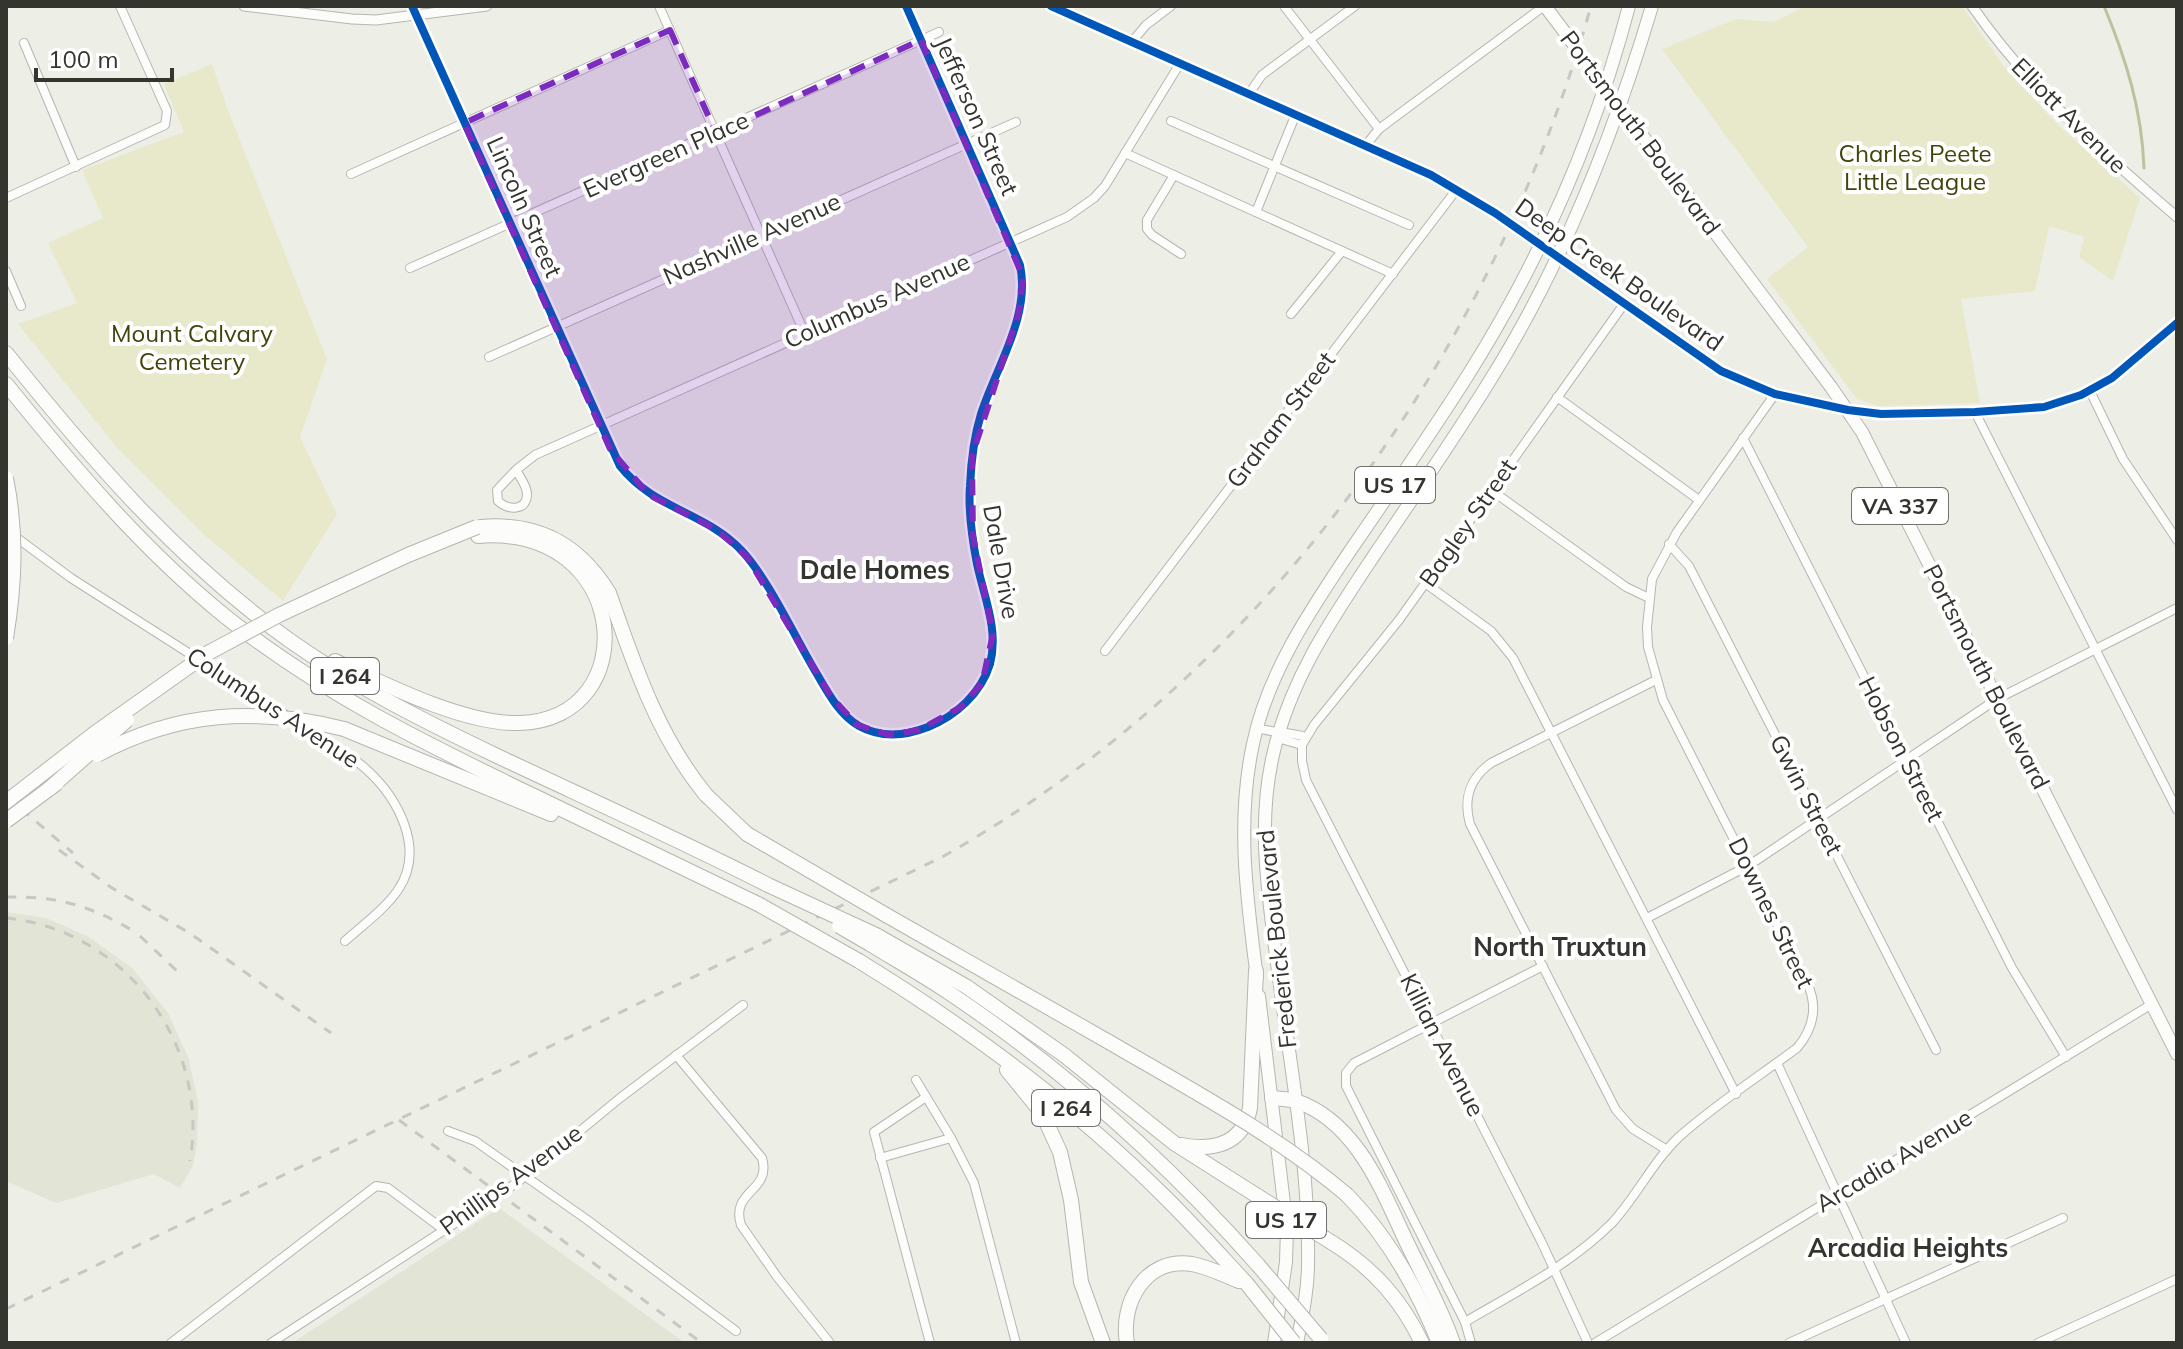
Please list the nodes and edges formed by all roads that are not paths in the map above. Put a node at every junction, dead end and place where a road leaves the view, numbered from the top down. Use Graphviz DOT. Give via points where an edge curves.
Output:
graph roads {
  1 [pos="120,6"];
  2 [pos="244,6"];
  3 [pos="487,6"];
  4 [pos="659,6"];
  5 [pos="906,6"];
  6 [pos="1051,6"];
  7 [pos="1171,6"];
  8 [pos="1284,6"];
  9 [pos="1355,6"];
  10 [pos="1544,6"];
  11 [pos="1629,6"];
  12 [pos="1652,6"];
  13 [pos="1972,6"];
  14 [pos="414,11"];
  15 [pos="670,30"];
  16 [pos="939,32"];
  17 [pos="921,40"];
  18 [pos="1309,40"];
  19 [pos="24,43"];
  20 [pos="1131,43"];
  21 [pos="1179,65"];
  22 [pos="1605,85"];
  23 [pos="1248,95"];
  24 [pos="1620,106"];
  25 [pos="1295,116"];
  26 [pos="1171,121"];
  27 [pos="1016,122"];
  28 [pos="464,123"];
  29 [pos="1379,129"];
  30 [pos="716,133"];
  31 [pos="967,144"];
  32 [pos="1365,146"];
  33 [pos="1125,153"];
  34 [pos="1275,166"];
  35 [pos="76,167"];
  36 [pos="351,174"];
  37 [pos="1174,175"];
  38 [pos="1457,189"];
  39 [pos="6,198"];
  40 [pos="1256,212"];
  41 [pos="2177,217"];
  42 [pos="510,224"];
  43 [pos="1409,225"];
  44 [pos="761,235"];
  45 [pos="1010,242"];
  46 [pos="1539,244"];
  47 [pos="1342,251"];
  48 [pos="1181,254"];
  49 [pos="1557,257"];
  50 [pos="410,268"];
  51 [pos="6,271"];
  52 [pos="1393,274"];
  53 [pos="1624,304"];
  54 [pos="21,306"];
  55 [pos="1291,314"];
  56 [pos="2177,323"];
  57 [pos="556,326"];
  58 [pos="805,334"];
  59 [pos="6,353"];
  60 [pos="489,357"];
  61 [pos="6,384"];
  62 [pos="2090,391"];
  63 [pos="1775,394"];
  64 [pos="1557,397"];
  65 [pos="1848,410"];
  66 [pos="1975,412"];
  67 [pos="600,425"];
  68 [pos="1743,438"];
  69 [pos="516,470"];
  70 [pos="6,478"];
  71 [pos="1491,490"];
  72 [pos="1699,500"];
  73 [pos="6,530"];
  74 [pos="477,531"];
  75 [pos="2177,540"];
  76 [pos="1669,544"];
  77 [pos="1425,583"];
  78 [pos="1649,598"];
  79 [pos="2177,608"];
  80 [pos="6,638"];
  81 [pos="291,641"];
  82 [pos="2095,649"];
  83 [pos="1105,651"];
  84 [pos="1656,680"];
  85 [pos="1997,699"];
  86 [pos="1257,728"];
  87 [pos="1551,733"];
  88 [pos="1279,734"];
  89 [pos="1304,741"];
  90 [pos="1906,760"];
  91 [pos="49,789"];
  92 [pos="6,802"];
  93 [pos="2177,810"];
  94 [pos="1819,820"];
  95 [pos="6,821"];
  96 [pos="1748,866"];
  97 [pos="758,904"];
  98 [pos="1647,918"];
  99 [pos="873,939"];
  100 [pos="345,941"];
  101 [pos="859,961"];
  102 [pos="1543,966"];
  103 [pos="1256,971"];
  104 [pos="2152,1004"];
  105 [pos="743,1005"];
  106 [pos="1431,1024"];
  107 [pos="1936,1050"];
  108 [pos="2177,1054"];
  109 [pos="676,1055"];
  110 [pos="2066,1057"];
  111 [pos="1777,1063"];
  112 [pos="916,1080"];
  113 [pos="1736,1094"];
  114 [pos="926,1097"];
  115 [pos="1272,1098"];
  116 [pos="1295,1101"];
  117 [pos="448,1131"];
  118 [pos="951,1138"];
  119 [pos="1174,1143"];
  120 [pos="1667,1150"];
  121 [pos="880,1158"];
  122 [pos="525,1176"];
  123 [pos="1839,1194"];
  124 [pos="2063,1218"];
  125 [pos="444,1230"];
  126 [pos="1554,1268"];
  127 [pos="2177,1279"];
  128 [pos="1247,1284"];
  129 [pos="1886,1299"];
  130 [pos="1465,1322"];
  131 [pos="736,1331"];
  132 [pos="1322,1341"];
  133 [pos="171,1343"];
  134 [pos="271,1343"];
  135 [pos="830,1343"];
  136 [pos="930,1343"];
  137 [pos="1016,1343"];
  138 [pos="1103,1343"];
  139 [pos="1127,1343"];
  140 [pos="1274,1343"];
  141 [pos="1295,1343"];
  142 [pos="1422,1343"];
  143 [pos="1439,1343"];
  144 [pos="1453,1343"];
  145 [pos="1471,1343"];
  146 [pos="1588,1343"];
  147 [pos="1595,1343"];
  148 [pos="1789,1343"];
  149 [pos="1906,1343"];
  150 [pos="2038,1343"];
  1 -- 35 [label="street" via="167,120 161,129"];
  2 -- 14 [label="street" via="352,19"];
  3 -- 14 [label="street"];
  4 -- 15 [label="street"];
  5 -- 17 [label="street, Jefferson Street"];
  6 -- 20 [label="street, Deep Creek Boulevard"];
  7 -- 20 [label="street"];
  8 -- 18 [label="street"];
  9 -- 18 [label="street"];
  10 -- 22 [label="main road, Portsmouth Boulevard / VA 337"];
  10 -- 29 [label="street"];
  11 -- 22 [label="main road, Frederick Boulevard / US 17"];
  12 -- 24 [label="main road, Frederick Boulevard / US 17"];
  13 -- 41 [label="street, Elliott Avenue" via="2054,107"];
  14 -- 28 [label="street, Lincoln Street"];
  15 -- 28 [label="street"];
  15 -- 30 [label="street"];
  16 -- 17 [label="street, Evergreen Place"];
  17 -- 30 [label="street, Evergreen Place"];
  17 -- 31 [label="street, Jefferson Street"];
  18 -- 23 [label="street" via="1262,75"];
  18 -- 29 [label="street"];
  19 -- 35 [label="street"];
  20 -- 21 [label="street, Deep Creek Boulevard"];
  21 -- 23 [label="street, Deep Creek Boulevard"];
  21 -- 33 [label="street, Columbus Avenue"];
  22 -- 24 [label="main road, Portsmouth Boulevard / VA 337"];
  22 -- 46 [label="main road, Frederick Boulevard / US 17"];
  23 -- 25 [label="street, Deep Creek Boulevard"];
  24 -- 49 [label="main road, Frederick Boulevard / US 17"];
  24 -- 65 [label="main road, Portsmouth Boulevard / VA 337"];
  25 -- 32 [label="street, Deep Creek Boulevard"];
  25 -- 34 [label="street"];
  26 -- 34 [label="street"];
  27 -- 31 [label="street, Nashville Avenue"];
  28 -- 36 [label="street"];
  28 -- 42 [label="street, Lincoln Street"];
  29 -- 32 [label="street"];
  30 -- 42 [label="street, Evergreen Place"];
  30 -- 44 [label="street"];
  31 -- 44 [label="street, Nashville Avenue"];
  31 -- 45 [label="street, Jefferson Street"];
  32 -- 38 [label="street, Deep Creek Boulevard"];
  33 -- 37 [label="street"];
  33 -- 45 [label="street, Columbus Avenue" via="1105,186 1081,209"];
  34 -- 40 [label="street"];
  34 -- 43 [label="street"];
  35 -- 39 [label="street"];
  37 -- 40 [label="street"];
  37 -- 48 [label="street" via="1147,220 1147,229"];
  38 -- 46 [label="street, Deep Creek Boulevard"];
  38 -- 52 [label="street, Graham Street"];
  40 -- 47 [label="street"];
  42 -- 50 [label="street, Evergreen Place"];
  42 -- 57 [label="street, Lincoln Street"];
  44 -- 57 [label="street, Nashville Avenue"];
  44 -- 58 [label="street"];
  45 -- 58 [label="street, Columbus Avenue"];
  45 -- 67 [label="street, Dale Drive" via="1020,265 1022,300 980,417 969,487 993,647 988,671 972,696 934,724 889,735 845,716 747,557 717,530 636,485"];
  46 -- 49 [label="street, Deep Creek Boulevard"];
  46 -- 86 [label="main road, Frederick Boulevard / US 17" via="1469,374 1301,626"];
  47 -- 52 [label="street"];
  47 -- 55 [label="street"];
  49 -- 53 [label="street, Deep Creek Boulevard"];
  49 -- 88 [label="main road, Frederick Boulevard / US 17" via="1489,382 1323,631 1298,679"];
  51 -- 54 [label="street"];
  52 -- 83 [label="street, Graham Street"];
  53 -- 63 [label="street, Deep Creek Boulevard" via="1721,371"];
  53 -- 64 [label="street, Bagley Street"];
  56 -- 62 [label="street, Deep Creek Boulevard"];
  57 -- 60 [label="street, Nashville Avenue"];
  57 -- 67 [label="street, Lincoln Street"];
  58 -- 67 [label="street, Columbus Avenue"];
  59 -- 81 [label="highway, I 264" via="151,523"];
  61 -- 97 [label="highway, I 264" via="145,545 275,654 418,740"];
  62 -- 66 [label="street, Deep Creek Boulevard" via="2044,407"];
  62 -- 75 [label="street" via="2123,459"];
  63 -- 65 [label="street, Deep Creek Boulevard"];
  63 -- 68 [label="street, Downes Street"];
  64 -- 71 [label="street, Bagley Street"];
  64 -- 72 [label="street"];
  65 -- 66 [label="street, Deep Creek Boulevard"];
  65 -- 85 [label="main road, Portsmouth Boulevard / VA 337"];
  66 -- 82 [label="street"];
  67 -- 69 [label="street, Columbus Avenue" via="535,455"];
  68 -- 72 [label="street, Downes Street"];
  68 -- 90 [label="street, Hobson Street"];
  69 -- 69 [label="street, Columbus Avenue" via="527,497 518,508 509,508 498,501 497,490"];
  70 -- 80 [label="highway, bridge" via="15,557"];
  71 -- 77 [label="street, Bagley Street"];
  71 -- 78 [label="street"];
  72 -- 76 [label="street, Downes Street"];
  73 -- 100 [label="street, Columbus Avenue" via="71,578 355,760 380,784 403,820 410,860 398,890"];
  74 -- 81 [label="highway" via="553,549 577,568 595,593 605,623 605,652 594,679 563,710 522,723 494,720 427,702"];
  74 -- 91 [label="highway, bridge" via="205,663 133,715"];
  74 -- 92 [label="highway, bridge" via="408,555 208,653"];
  74 -- 143 [label="highway, bridge" via="515,526 541,532 585,560 609,593 662,731 691,777 747,834 1258,1129 1315,1168 1378,1230"];
  76 -- 78 [label="street, Downes Street"];
  76 -- 94 [label="street, Gwin Street" via="1689,566"];
  77 -- 87 [label="street" via="1502,642"];
  77 -- 89 [label="street, Bagley Street"];
  78 -- 84 [label="street, Downes Street" via="1648,647"];
  79 -- 82 [label="street"];
  81 -- 99 [label="highway, I 264, bridge" via="433,725"];
  82 -- 85 [label="street"];
  82 -- 93 [label="street"];
  84 -- 87 [label="street"];
  84 -- 96 [label="street, Downes Street"];
  85 -- 90 [label="street"];
  85 -- 104 [label="main road, Portsmouth Boulevard / VA 337"];
  86 -- 88 [label="street"];
  86 -- 103 [label="main road, Frederick Boulevard / US 17" via="1243,842"];
  87 -- 98 [label="street"];
  87 -- 102 [label="street" via="1483,769 1470,787 1466,805 1470,824"];
  88 -- 89 [label="street" via="1281,739"];
  88 -- 116 [label="main road, Frederick Boulevard / US 17" via="1267,789 1264,839"];
  89 -- 106 [label="street, Killian Avenue" via="1306,780"];
  90 -- 94 [label="street"];
  90 -- 110 [label="street, Hobson Street" via="2025,993"];
  91 -- 95 [label="highway, bridge"];
  91 -- 97 [label="highway, bridge" via="118,743 181,722 254,714 286,717 344,729"];
  94 -- 96 [label="street"];
  94 -- 107 [label="street, Gwin Street"];
  96 -- 98 [label="street"];
  96 -- 111 [label="street, Downes Street" via="1813,1001 1813,1020 1804,1040"];
  97 -- 101 [label="highway, I 264, bridge"];
  98 -- 113 [label="street"];
  99 -- 119 [label="highway" via="988,1002"];
  99 -- 132 [label="highway, I 264, bridge" via="1054,1070 1149,1153 1258,1265"];
  101 -- 128 [label="highway, I 264" via="985,1044 1078,1118"];
  101 -- 138 [label="highway" via="1003,1067 1042,1113 1066,1173 1081,1282"];
  102 -- 106 [label="street"];
  102 -- 120 [label="street" via="1616,1110 1633,1129"];
  103 -- 115 [label="main road, Frederick Boulevard / US 17"];
  103 -- 119 [label="highway" via="1245,1125 1234,1139 1216,1147"];
  104 -- 108 [label="main road, Portsmouth Boulevard / VA 337"];
  104 -- 110 [label="street, Arcadia Avenue"];
  105 -- 109 [label="street, Phillips Avenue"];
  106 -- 126 [label="street, Killian Avenue"];
  106 -- 130 [label="street" via="1358,1061 1346,1073 1346,1086"];
  109 -- 122 [label="street, Phillips Avenue"];
  109 -- 135 [label="street" via="762,1158 762,1180 740,1203 741,1225"];
  110 -- 123 [label="street, Arcadia Avenue"];
  111 -- 113 [label="street, Downes Street"];
  111 -- 123 [label="street"];
  112 -- 114 [label="street"];
  113 -- 120 [label="street, Downes Street"];
  114 -- 118 [label="street"];
  114 -- 121 [label="street" via="874,1132"];
  115 -- 116 [label="highway"];
  115 -- 140 [label="main road, Frederick Boulevard / US 17" via="1287,1228"];
  116 -- 141 [label="main road, Frederick Boulevard / US 17" via="1308,1265"];
  116 -- 144 [label="highway" via="1357,1148 1432,1290"];
  117 -- 122 [label="street" via="475,1141"];
  118 -- 121 [label="street"];
  118 -- 137 [label="street" via="982,1207"];
  119 -- 142 [label="highway, bridge" via="1367,1266 1404,1309"];
  120 -- 126 [label="street, Downes Street" via="1610,1224"];
  121 -- 136 [label="street"];
  122 -- 125 [label="street, Phillips Avenue"];
  122 -- 131 [label="street"];
  123 -- 129 [label="street"];
  123 -- 147 [label="street, Arcadia Avenue"];
  124 -- 129 [label="street"];
  125 -- 133 [label="street" via="391,1190 372,1187"];
  125 -- 134 [label="street, Phillips Avenue"];
  126 -- 130 [label="street, Downes Street"];
  126 -- 146 [label="street, Killian Avenue"];
  127 -- 150 [label="street"];
  128 -- 139 [label="highway" via="1192,1264 1158,1269 1131,1298"];
  128 -- 141 [label="highway, I 264, bridge"];
  129 -- 148 [label="street"];
  129 -- 149 [label="street"];
  130 -- 145 [label="street"];
}
